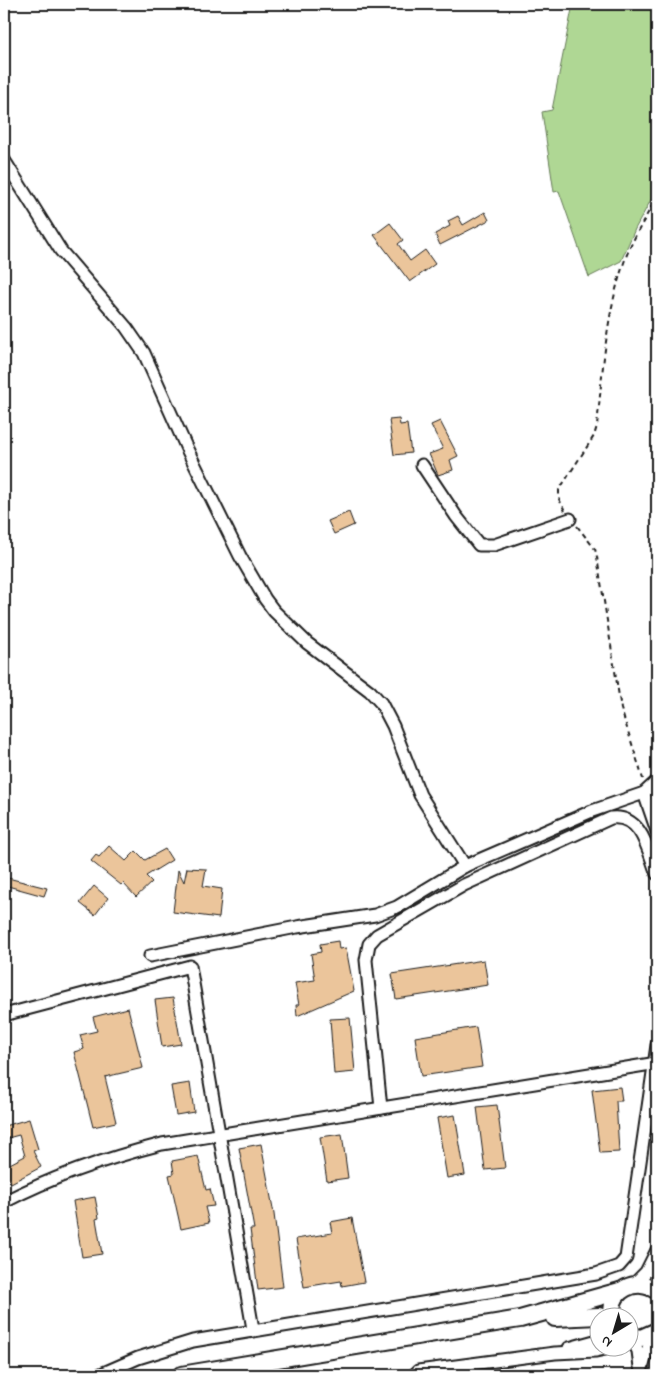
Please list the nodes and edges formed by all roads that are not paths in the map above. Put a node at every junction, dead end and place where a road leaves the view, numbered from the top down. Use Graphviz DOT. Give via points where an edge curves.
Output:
graph roads {
  1 [pos="4,160"];
  2 [pos="422,465"];
  3 [pos="570,519"];
  4 [pos="657,781"];
  5 [pos="644,793"];
  6 [pos="657,831"];
  7 [pos="465,866"];
  8 [pos="657,874"];
  9 [pos="370,916"];
  10 [pos="377,935"];
  11 [pos="150,956"];
  12 [pos="4,1015"];
  13 [pos="657,1045"];
  14 [pos="656,1063"];
  15 [pos="381,1108"];
  16 [pos="219,1134"];
  17 [pos="4,1202"];
  18 [pos="657,1250"];
  19 [pos="627,1288"];
  20 [pos="657,1291"];
  21 [pos="612,1306"];
  22 [pos="588,1316"];
  23 [pos="520,1319"];
  24 [pos="253,1330"];
  25 [pos="640,1338"];
  26 [pos="588,1343"];
  27 [pos="556,1353"];
  28 [pos="232,1366"];
  29 [pos="640,1373"];
  30 [pos="99,1375"];
  31 [pos="181,1375"];
  32 [pos="213,1375"];
  33 [pos="414,1375"];
  1 -- 7 [label="street" via="56,244 144,353 186,449 264,599 296,634 381,703 394,726 420,795"];
  2 -- 3 [label="street" via="479,545 494,546"];
  4 -- 5 [label="street"];
  5 -- 6 [label="street"];
  5 -- 7 [label="street" via="592,811"];
  7 -- 9 [label="street" via="397,907"];
  8 -- 10 [label="street" via="638,826 620,817 611,818 464,885"];
  9 -- 10 [label="street"];
  9 -- 11 [label="street"];
  10 -- 15 [label="street" via="369,944 366,960"];
  12 -- 16 [label="street" via="190,966"];
  13 -- 14 [label="street"];
  14 -- 15 [label="street"];
  14 -- 24 [label="street" via="626,1258 619,1266 596,1274"];
  15 -- 16 [label="street"];
  16 -- 17 [label="street" via="127,1153 46,1182"];
  16 -- 24 [label="street"];
  18 -- 19 [label="street" via="646,1272"];
  19 -- 20 [label="main road" via="649,1286"];
  19 -- 21 [label="main road"];
  19 -- 23 [label="main road"];
  22 -- 23 [label="main road"];
  23 -- 28 [label="main road"];
  24 -- 30 [label="street" via="193,1340"];
  25 -- 27 [label="street" via="576,1354"];
  25 -- 29 [label="street"];
  25 -- 29 [label="street"];
  26 -- 27 [label="street"];
  27 -- 33 [label="street" via="418,1371"];
  28 -- 31 [label="main road"];
  28 -- 32 [label="main road"];
}
